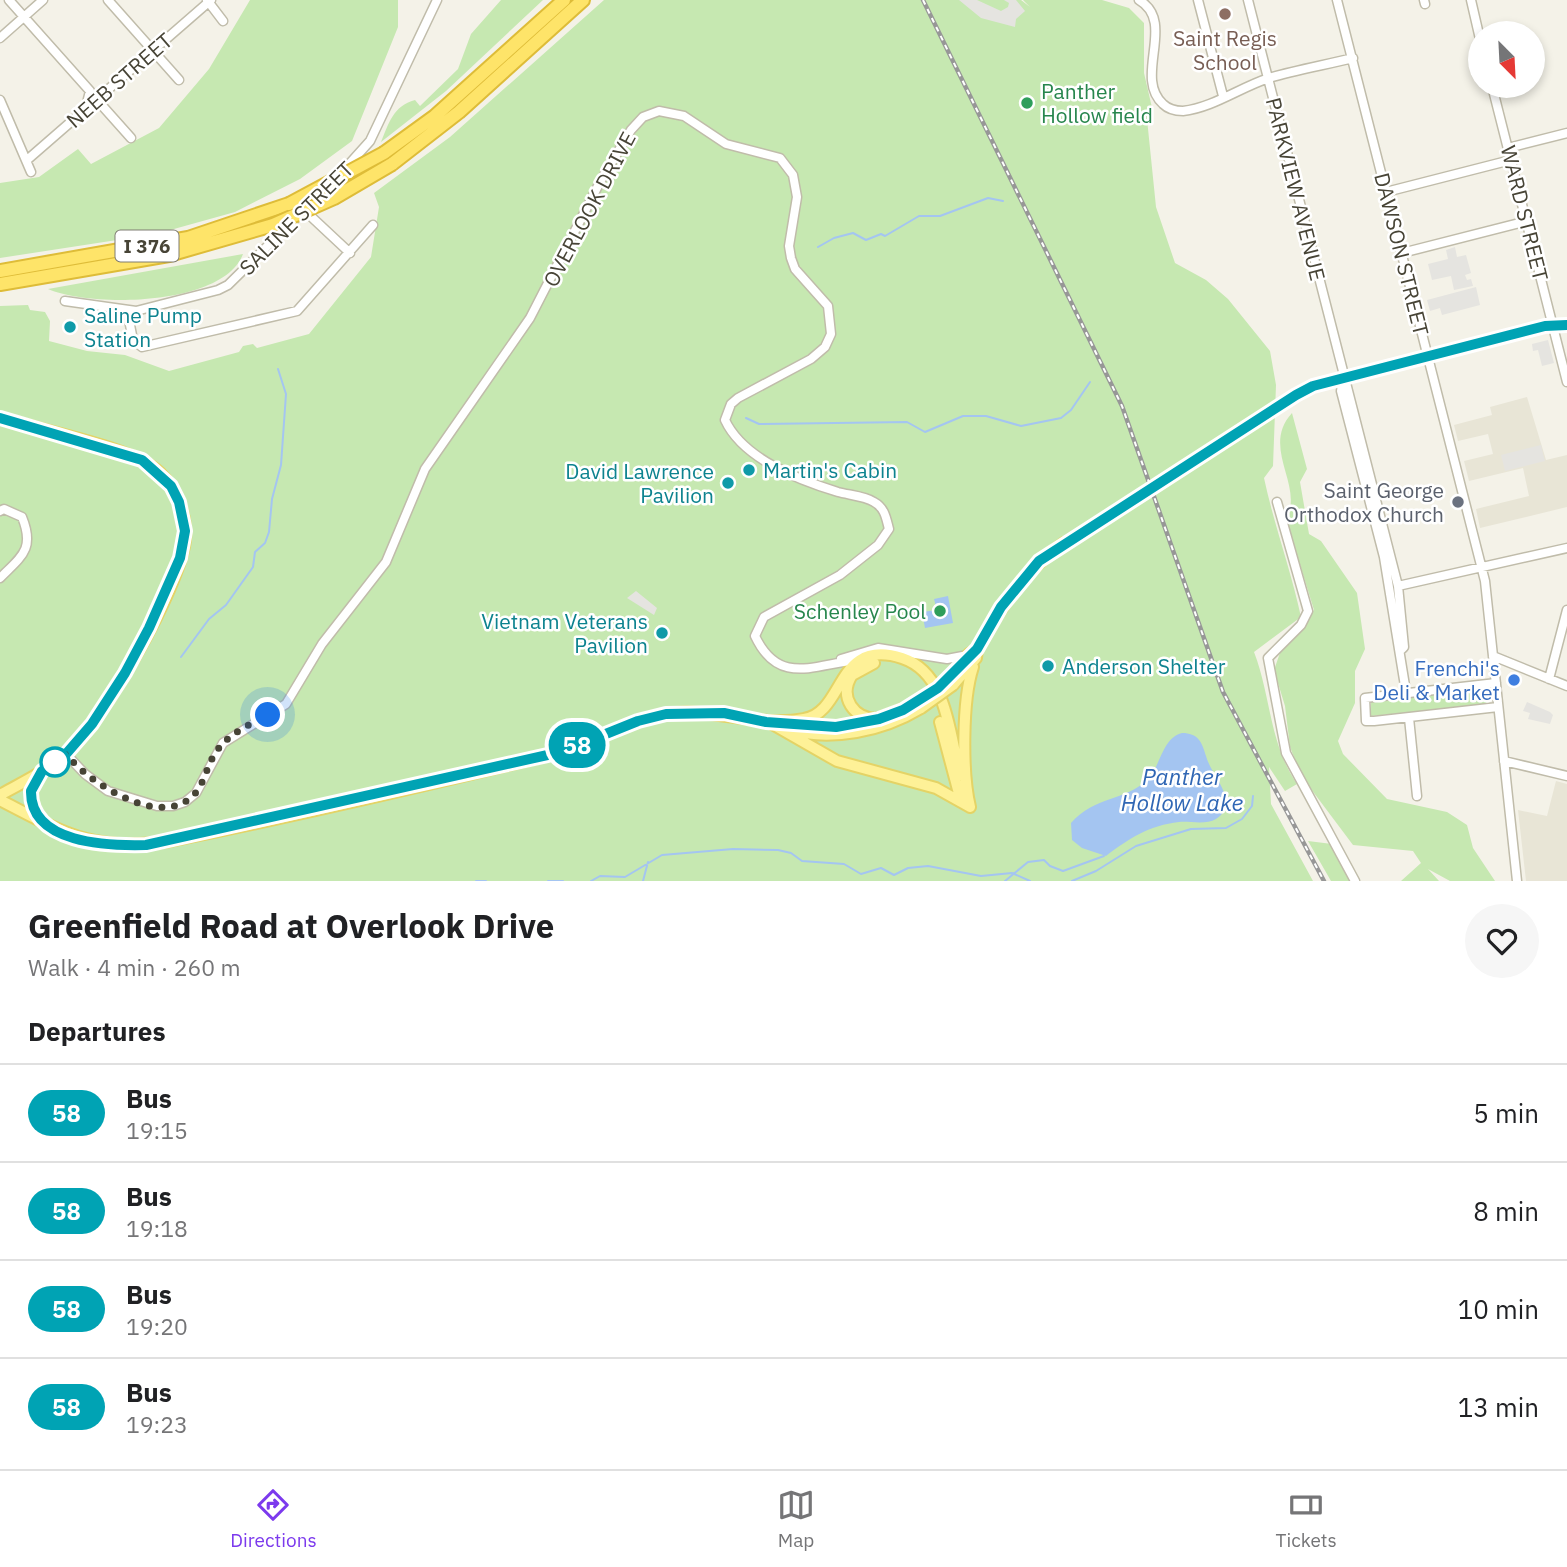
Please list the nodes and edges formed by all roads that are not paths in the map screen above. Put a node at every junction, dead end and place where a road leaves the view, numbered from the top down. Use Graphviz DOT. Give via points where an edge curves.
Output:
graph roads {
  1 [pos="9,0"];
  2 [pos="43,0"];
  3 [pos="108,0"];
  4 [pos="437,0"];
  5 [pos="564,0"];
  6 [pos="583,0"];
  7 [pos="1139,0"];
  8 [pos="1199,0"];
  9 [pos="1248,0"];
  10 [pos="1337,0"];
  11 [pos="1471,0"];
  12 [pos="209,1"];
  13 [pos="24,17"];
  14 [pos="223,21"];
  15 [pos="1476,21"];
  16 [pos="0,38"];
  17 [pos="153,51"];
  18 [pos="1353,58"];
  19 [pos="1268,78"];
  20 [pos="179,80"];
  21 [pos="1223,96"];
  22 [pos="1495,98"];
  23 [pos="0,100"];
  24 [pos="98,102"];
  25 [pos="85,111"];
  26 [pos="1567,133"];
  27 [pos="131,138"];
  28 [pos="1508,148"];
  29 [pos="388,159"];
  30 [pos="27,160"];
  31 [pos="1511,160"];
  32 [pos="32,172"];
  33 [pos="1386,192"];
  34 [pos="304,210"];
  35 [pos="1527,221"];
  36 [pos="373,225"];
  37 [pos="350,253"];
  38 [pos="1402,253"];
  39 [pos="0,271"];
  40 [pos="0,286"];
  41 [pos="65,300"];
  42 [pos="127,310"];
  43 [pos="1553,325"];
  44 [pos="1567,325"];
  45 [pos="1427,356"];
  46 [pos="1343,378"];
  47 [pos="1567,382"];
  48 [pos="1296,395"];
  49 [pos="0,418"];
  50 [pos="1277,502"];
  51 [pos="0,511"];
  52 [pos="1064,543"];
  53 [pos="1567,548"];
  54 [pos="1482,567"];
  55 [pos="0,578"];
  56 [pos="1398,586"];
  57 [pos="1567,610"];
  58 [pos="1401,650"];
  59 [pos="974,654"];
  60 [pos="1493,656"];
  61 [pos="858,660"];
  62 [pos="835,662"];
  63 [pos="1549,679"];
  64 [pos="1496,683"];
  65 [pos="1567,686"];
  66 [pos="1406,692"];
  67 [pos="920,705"];
  68 [pos="1498,707"];
  69 [pos="1409,718"];
  70 [pos="879,719"];
  71 [pos="780,724"];
  72 [pos="66,754"];
  73 [pos="1504,761"];
  74 [pos="42,771"];
  75 [pos="1567,776"];
  76 [pos="959,779"];
  77 [pos="936,788"];
  78 [pos="0,795"];
  79 [pos="1417,796"];
  80 [pos="0,800"];
  81 [pos="44,824"];
  82 [pos="1355,881"];
  83 [pos="1517,881"];
  1 -- 13 [label="street"];
  2 -- 13 [label="street"];
  3 -- 17 [label="street"];
  4 -- 34 [label="street, SALINE STREET" via="366,147"];
  5 -- 29 [label="highway, I 376"];
  6 -- 29 [label="highway, I 376" via="459,113"];
  7 -- 21 [label="street" via="1154,18 1153,81 1160,102 1182,111"];
  8 -- 21 [label="street"];
  9 -- 19 [label="street, PARKVIEW AVENUE"];
  10 -- 18 [label="street, DAWSON STREET"];
  11 -- 15 [label="street"];
  12 -- 14 [label="street"];
  12 -- 17 [label="street, NEEB STREET"];
  13 -- 16 [label="street"];
  13 -- 25 [label="street" via="90,91"];
  17 -- 20 [label="street"];
  17 -- 24 [label="street, NEEB STREET"];
  18 -- 19 [label="street"];
  18 -- 33 [label="street, DAWSON STREET"];
  19 -- 21 [label="street"];
  19 -- 46 [label="street, PARKVIEW AVENUE"];
  22 -- 28 [label="street, WARD STREET"];
  23 -- 30 [label="street"];
  24 -- 25 [label="street, NEEB STREET"];
  24 -- 27 [label="street"];
  25 -- 30 [label="street, NEEB STREET"];
  26 -- 28 [label="street"];
  28 -- 31 [label="street, WARD STREET"];
  29 -- 39 [label="highway, I 376, bridge" via="289,204 188,238"];
  29 -- 40 [label="highway, I 376, bridge" via="334,198 273,225 191,251"];
  30 -- 32 [label="street"];
  31 -- 33 [label="street"];
  31 -- 35 [label="street, WARD STREET"];
  33 -- 38 [label="street, DAWSON STREET"];
  34 -- 37 [label="street"];
  34 -- 42 [label="street, SALINE STREET" via="223,288"];
  35 -- 38 [label="street"];
  35 -- 43 [label="street, WARD STREET"];
  36 -- 37 [label="street"];
  37 -- 42 [label="street" via="297,311 142,347 134,341"];
  38 -- 45 [label="street, DAWSON STREET"];
  41 -- 42 [label="street, SALINE STREET"];
  43 -- 44 [label="main road"];
  43 -- 45 [label="main road"];
  43 -- 47 [label="street, WARD STREET"];
  45 -- 46 [label="main road"];
  45 -- 54 [label="street, DAWSON STREET"];
  46 -- 48 [label="main road"];
  46 -- 56 [label="street, PARKVIEW AVENUE"];
  46 -- 58 [label="street, PARKVIEW AVENUE" via="1341,391 1384,557 1397,648"];
  49 -- 72 [label="main road" via="142,460 171,486 184,520 180,558 149,628 104,708"];
  50 -- 82 [label="street" via="1308,611 1301,625 1268,658 1286,753"];
  51 -- 55 [label="street" via="23,517 29,534 28,547"];
  52 -- 59 [label="main road" via="1016,586"];
  53 -- 54 [label="street"];
  54 -- 56 [label="street"];
  54 -- 60 [label="street, DAWSON STREET"];
  56 -- 58 [label="street, PARKVIEW AVENUE"];
  57 -- 63 [label="street"];
  58 -- 66 [label="street, PARKVIEW AVENUE"];
  59 -- 62 [label="street, OVERLOOK DRIVE" via="947,659 878,648"];
  59 -- 67 [label="main road, bridge" via="951,682"];
  59 -- 76 [label="main road"];
  60 -- 63 [label="street"];
  60 -- 64 [label="street, DAWSON STREET"];
  61 -- 62 [label="street, OVERLOOK DRIVE"];
  61 -- 71 [label="main road" via="814,715"];
  61 -- 76 [label="main road" via="884,655 901,658 931,678 943,706"];
  62 -- 72 [label="street, OVERLOOK DRIVE" via="803,671 780,666 764,654 755,636 764,617 840,575 878,545 889,529 885,510 873,500 834,491 750,451 725,420 738,398 811,359 831,334 828,306 795,269 791,258 797,197 790,169 772,155 726,144 675,112 659,111 636,123 518,338 425,470 386,562 322,645 286,704 223,743 200,787 179,805 157,806 108,791"];
  63 -- 65 [label="street"];
  64 -- 66 [label="street"];
  64 -- 68 [label="street, DAWSON STREET"];
  66 -- 69 [label="street" via="1365,698 1364,715 1366,721"];
  67 -- 70 [label="main road"];
  67 -- 71 [label="main road" via="883,726 851,733 817,735"];
  68 -- 69 [label="street"];
  68 -- 73 [label="street, DAWSON STREET"];
  69 -- 79 [label="street"];
  70 -- 71 [label="main road" via="836,727"];
  70 -- 76 [label="main road" via="861,716 850,705 846,688 852,675 878,662 903,666 917,674 934,699"];
  71 -- 77 [label="main road" via="837,761"];
  71 -- 81 [label="main road" via="724,713 666,714 561,752 146,845 89,841"];
  72 -- 74 [label="main road"];
  73 -- 75 [label="street"];
  73 -- 83 [label="street, DAWSON STREET"];
  74 -- 78 [label="main road"];
  74 -- 81 [label="main road" via="31,798"];
  76 -- 77 [label="main road"];
  76 -- 77 [label="main road" via="961,801"];
  80 -- 81 [label="main road"];
}
